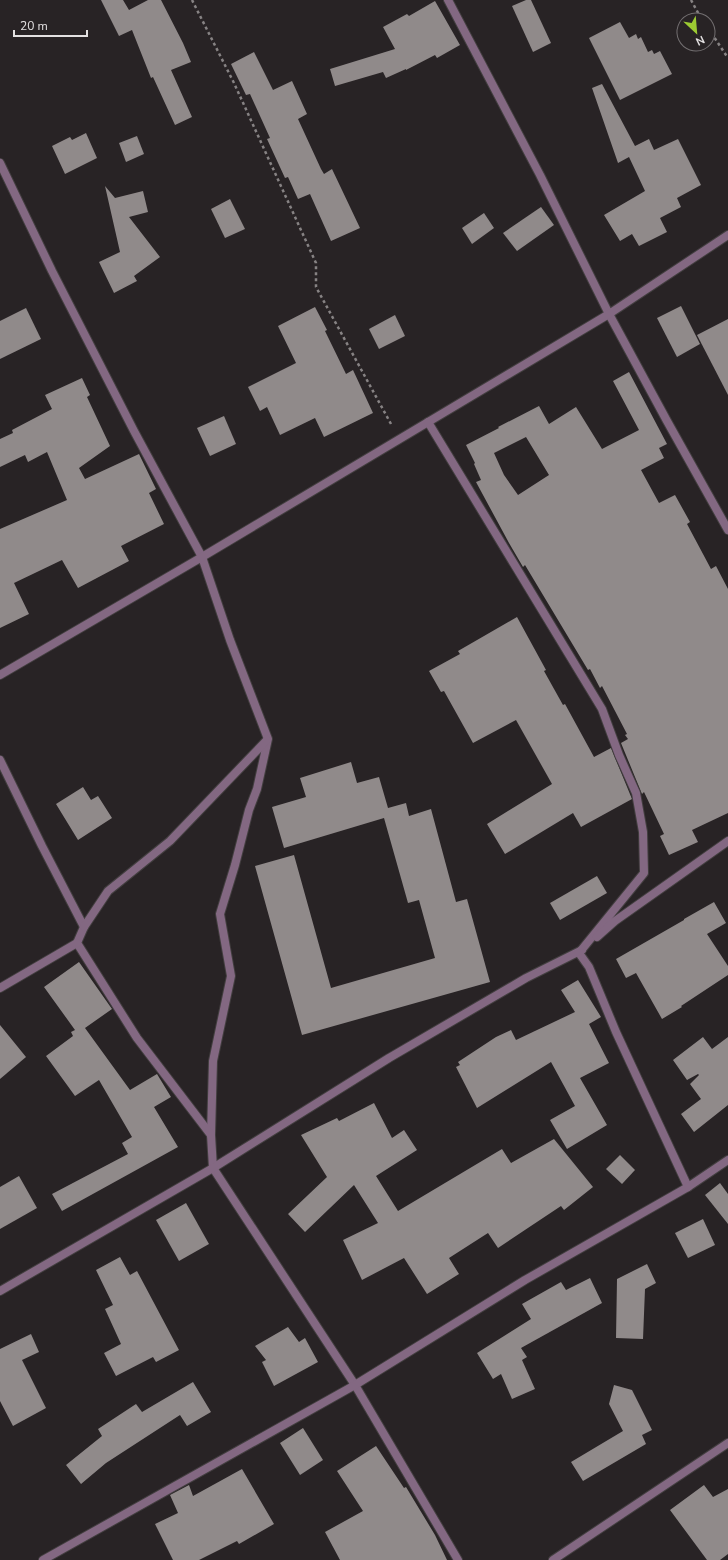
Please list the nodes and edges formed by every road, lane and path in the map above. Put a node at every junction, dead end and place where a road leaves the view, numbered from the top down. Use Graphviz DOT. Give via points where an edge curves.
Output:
graph roads {
  1 [pos="192,0"];
  2 [pos="448,0"];
  3 [pos="691,0"];
  4 [pos="698,12"];
  5 [pos="716,40"];
  6 [pos="728,58"];
  7 [pos="0,163"];
  8 [pos="728,235"];
  9 [pos="609,314"];
  10 [pos="428,422"];
  11 [pos="399,439"];
  12 [pos="728,530"];
  13 [pos="202,557"];
  14 [pos="0,675"];
  15 [pos="268,739"];
  16 [pos="0,760"];
  17 [pos="728,840"];
  18 [pos="84,926"];
  19 [pos="77,943"];
  20 [pos="579,953"];
  21 [pos="0,988"];
  22 [pos="211,1135"];
  23 [pos="728,1160"];
  24 [pos="214,1168"];
  25 [pos="688,1188"];
  26 [pos="0,1291"];
  27 [pos="355,1385"];
  28 [pos="728,1443"];
  29 [pos="44,1560"];
  30 [pos="458,1560"];
  31 [pos="553,1560"];
  1 -- 11 [label="path" via="234,83 316,263 316,287"];
  2 -- 9 [label="street" via="540,175"];
  3 -- 4 [label="path"];
  5 -- 6 [label="path"];
  7 -- 13 [label="street" via="134,431"];
  8 -- 9 [label="street"];
  9 -- 10 [label="street"];
  9 -- 12 [label="street"];
  10 -- 11 [label="street"];
  10 -- 20 [label="street" via="602,709 636,793 643,832 644,873"];
  11 -- 13 [label="street"];
  13 -- 14 [label="street"];
  13 -- 15 [label="street"];
  15 -- 18 [label="street" via="170,841 108,891"];
  15 -- 22 [label="street" via="220,914 231,976 213,1061"];
  16 -- 18 [label="street"];
  17 -- 20 [label="street" via="615,921"];
  18 -- 19 [label="street"];
  19 -- 21 [label="street"];
  19 -- 22 [label="street" via="136,1038"];
  20 -- 24 [label="street" via="526,978 396,1054"];
  20 -- 25 [label="street" via="589,967"];
  22 -- 24 [label="street"];
  23 -- 25 [label="street"];
  24 -- 26 [label="street"];
  24 -- 27 [label="street"];
  25 -- 27 [label="street" via="525,1280"];
  27 -- 29 [label="street"];
  27 -- 30 [label="street"];
  28 -- 31 [label="street"];
}
